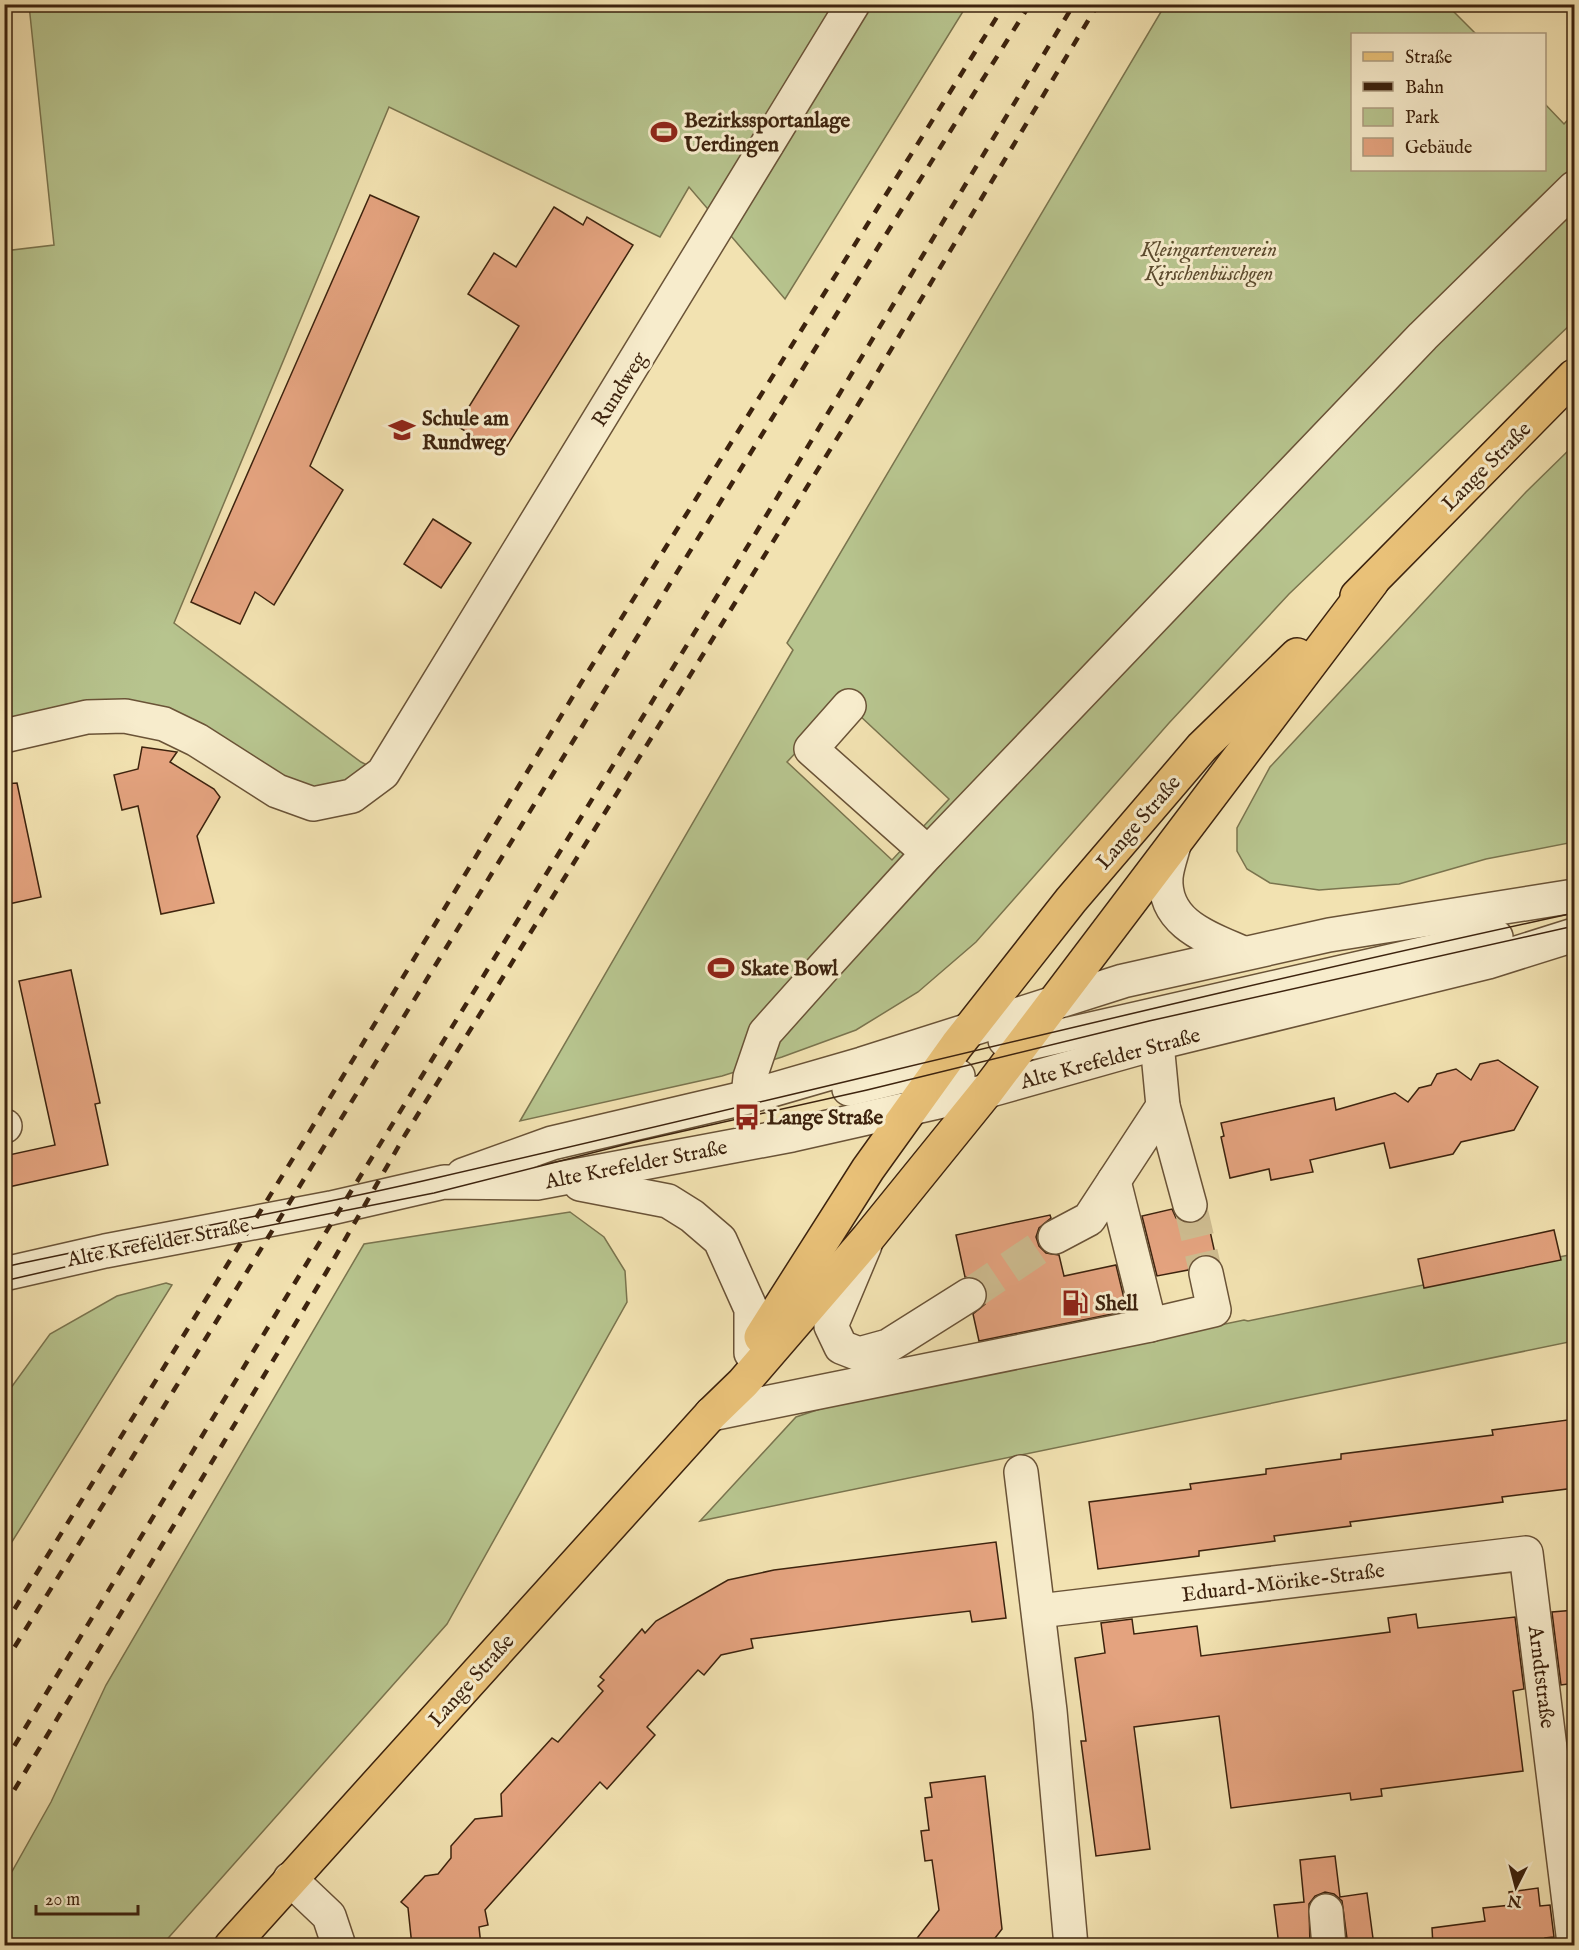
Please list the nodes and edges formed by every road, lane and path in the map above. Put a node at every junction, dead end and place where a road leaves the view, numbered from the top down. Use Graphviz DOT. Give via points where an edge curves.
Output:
graph roads {
  1 [pos="853,4"];
  2 [pos="1575,188"];
  3 [pos="1575,376"];
  4 [pos="1372,582"];
  5 [pos="849,706"];
  6 [pos="4,736"];
  7 [pos="1174,845"];
  8 [pos="928,853"];
  9 [pos="1575,896"];
  10 [pos="1575,920"];
  11 [pos="1575,935"];
  12 [pos="1243,953"];
  13 [pos="1053,1002"];
  14 [pos="969,1029"];
  15 [pos="1157,1043"];
  16 [pos="1021,1045"];
  17 [pos="940,1067"];
  18 [pos="987,1091"];
  19 [pos="748,1097"];
  20 [pos="1163,1106"];
  21 [pos="910,1109"];
  22 [pos="1114,1180"];
  23 [pos="444,1182"];
  24 [pos="537,1183"];
  25 [pos="1190,1205"];
  26 [pos="1055,1237"];
  27 [pos="868,1238"];
  28 [pos="1206,1273"];
  29 [pos="4,1274"];
  30 [pos="969,1295"];
  31 [pos="1150,1325"];
  32 [pos="888,1346"];
  33 [pos="751,1353"];
  34 [pos="833,1389"];
  35 [pos="711,1414"];
  36 [pos="1022,1472"];
  37 [pos="1526,1553"];
  38 [pos="1039,1611"];
  39 [pos="290,1879"];
  40 [pos="1326,1911"];
  41 [pos="1575,1943"];
  42 [pos="231,1946"];
  43 [pos="339,1946"];
  44 [pos="1071,1946"];
  45 [pos="1329,1946"];
  1 -- 6 [label="street, Rundweg" via="383,772 352,796 313,804 277,791 172,728 134,718 87,717"];
  2 -- 8 [label="street" via="1423,336"];
  3 -- 4 [label="main road, Lange Straße"];
  4 -- 7 [label="main road, Lange Straße"];
  4 -- 14 [label="main road, Lange Straße" via="1202,747 1071,900"];
  5 -- 8 [label="street" via="811,749"];
  7 -- 12 [label="street" via="1166,877 1168,902 1192,932"];
  7 -- 13 [label="main road, Lange Straße"];
  8 -- 19 [label="street" via="765,1033 750,1077"];
  9 -- 12 [label="street" via="1329,935"];
  10 -- 16 [label="street"];
  11 -- 15 [label="street, Alte Krefelder Straße" via="1488,962"];
  12 -- 13 [label="street"];
  13 -- 14 [label="street"];
  13 -- 16 [label="main road, Lange Straße"];
  14 -- 16 [label="street"];
  14 -- 17 [label="main road, Lange Straße"];
  14 -- 19 [label="street"];
  15 -- 18 [label="street, Alte Krefelder Straße"];
  15 -- 20 [label="street"];
  16 -- 18 [label="main road, Lange Straße"];
  17 -- 18 [label="street"];
  17 -- 21 [label="main road, Lange Straße"];
  17 -- 23 [label="street"];
  18 -- 21 [label="street, Alte Krefelder Straße"];
  18 -- 27 [label="main road, Lange Straße"];
  19 -- 23 [label="street" via="552,1143"];
  20 -- 22 [label="street"];
  20 -- 25 [label="street"];
  21 -- 24 [label="street, Alte Krefelder Straße"];
  21 -- 33 [label="main road, Lange Straße"];
  22 -- 26 [label="street" via="1089,1219"];
  22 -- 31 [label="street"];
  23 -- 24 [label="street, Alte Krefelder Straße"];
  23 -- 29 [label="street, Alte Krefelder Straße"];
  24 -- 33 [label="street" via="583,1184 645,1196 668,1201 692,1216 720,1240 737,1274 751,1309"];
  27 -- 32 [label="street" via="831,1326 841,1347 859,1354"];
  27 -- 35 [label="main road, Lange Straße" via="744,1383"];
  28 -- 31 [label="street" via="1214,1310"];
  30 -- 32 [label="street"];
  31 -- 34 [label="street"];
  32 -- 34 [label="street"];
  33 -- 35 [label="main road, Lange Straße"];
  34 -- 35 [label="street"];
  35 -- 39 [label="main road, Lange Straße"];
  36 -- 38 [label="street"];
  37 -- 38 [label="street, Eduard-Mörike-Straße"];
  37 -- 41 [label="street, Arndtstraße"];
  38 -- 44 [label="street"];
  39 -- 42 [label="main road, Lange Straße"];
  39 -- 43 [label="street" via="329,1916"];
  40 -- 45 [label="street"];
}
